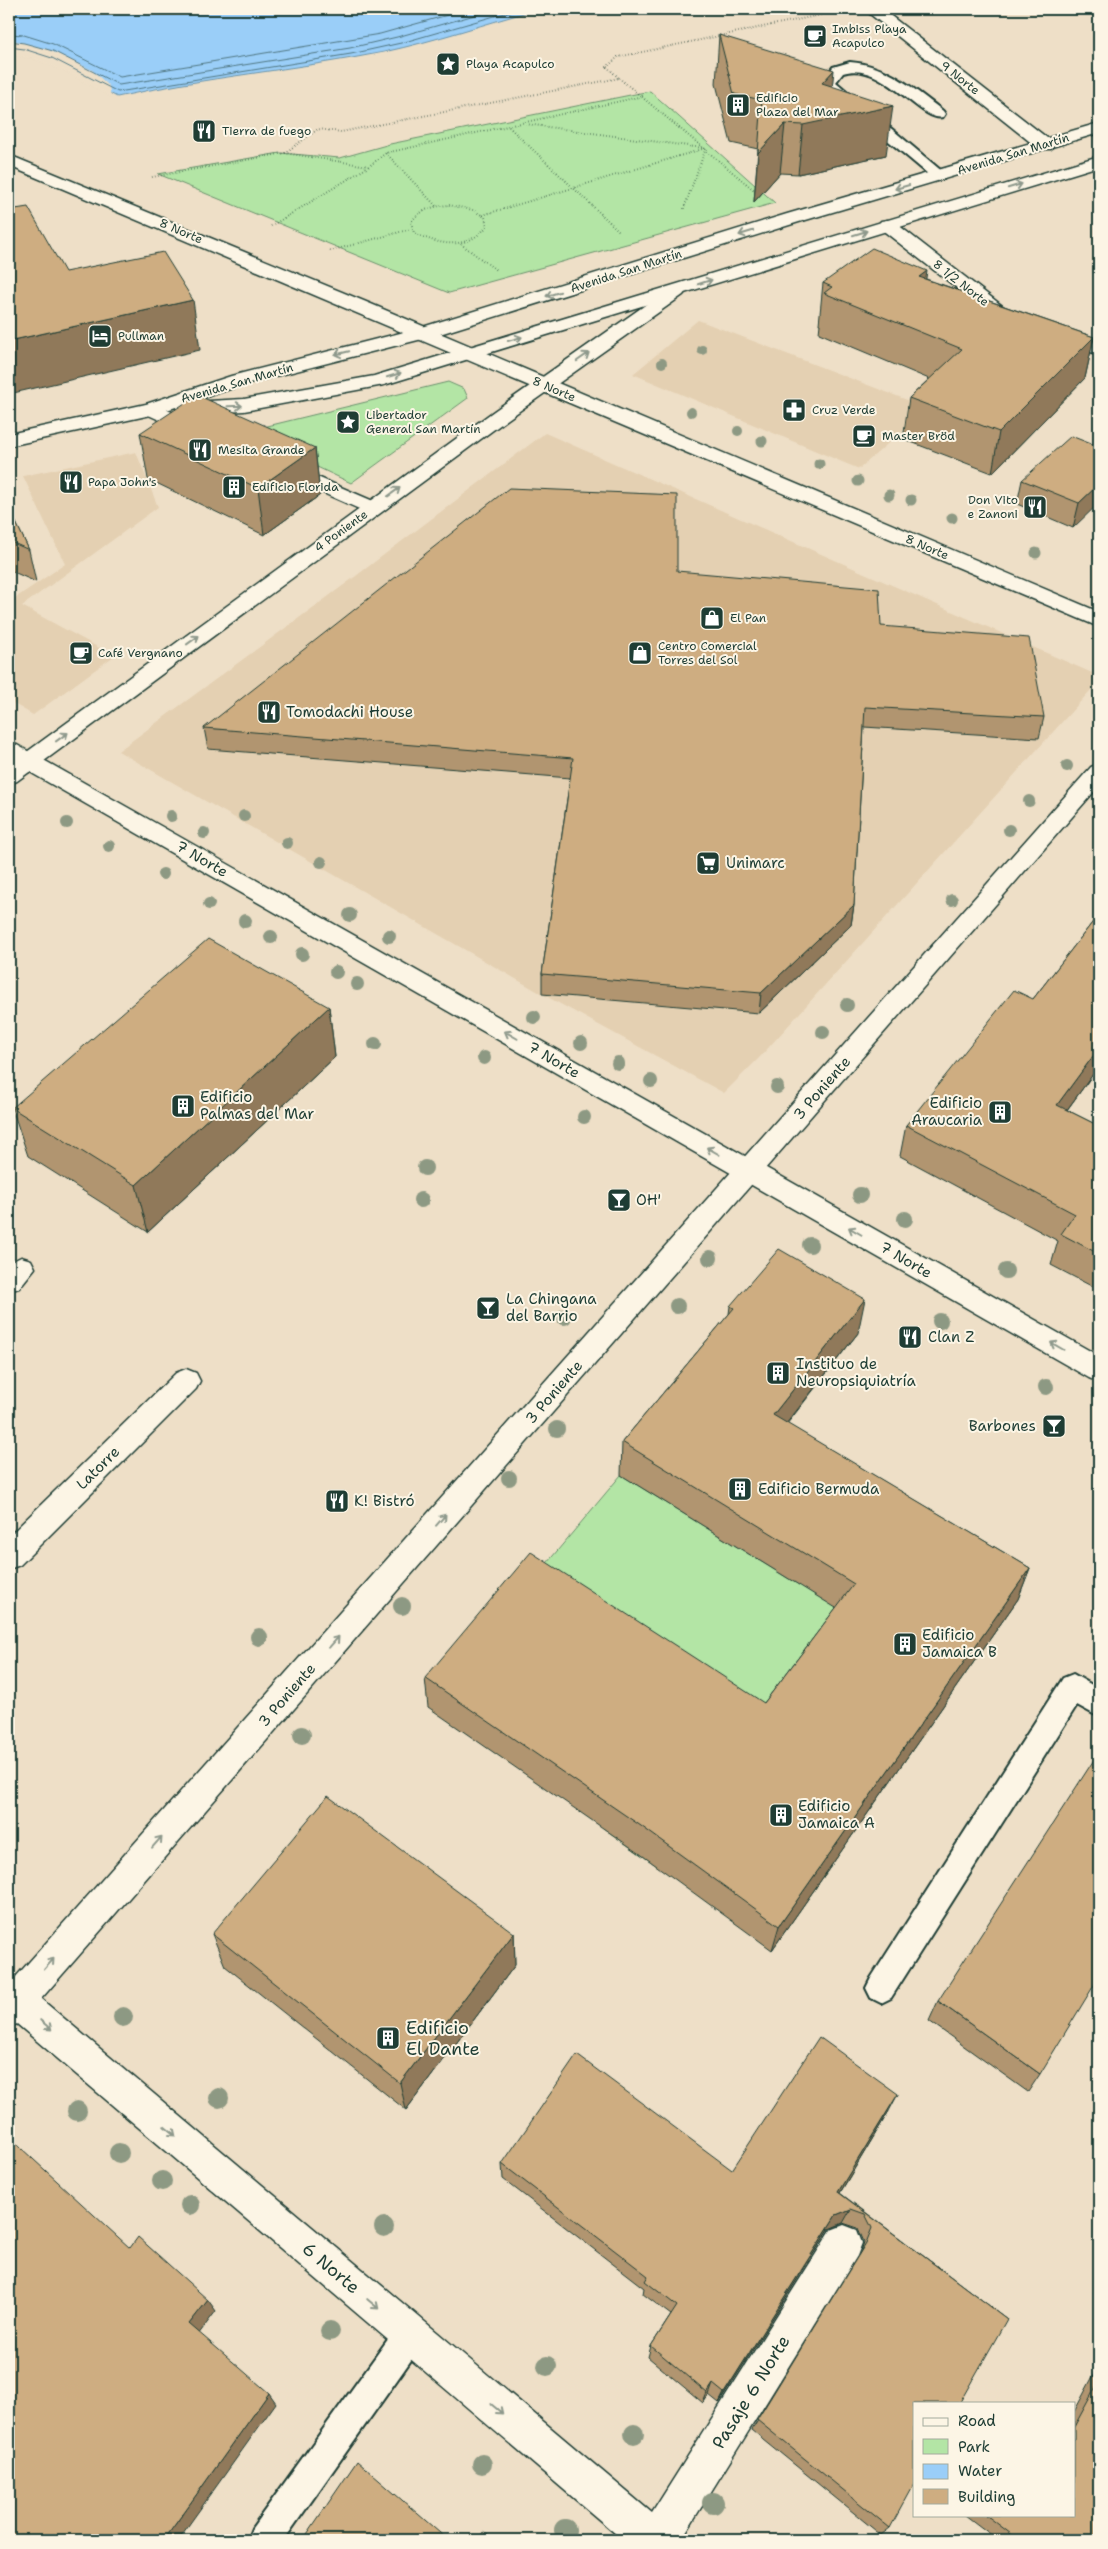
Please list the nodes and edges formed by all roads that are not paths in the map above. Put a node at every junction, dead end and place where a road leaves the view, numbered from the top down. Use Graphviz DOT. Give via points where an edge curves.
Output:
graph roads {
  1 [pos="875,10"];
  2 [pos="938,114"];
  3 [pos="1099,128"];
  4 [pos="1045,145"];
  5 [pos="9,160"];
  6 [pos="1099,161"];
  7 [pos="939,176"];
  8 [pos="887,225"];
  9 [pos="677,291"];
  10 [pos="1026,322"];
  11 [pos="1044,329"];
  12 [pos="423,333"];
  13 [pos="1099,349"];
  14 [pos="469,352"];
  15 [pos="542,385"];
  16 [pos="151,409"];
  17 [pos="214,437"];
  18 [pos="9,440"];
  19 [pos="268,461"];
  20 [pos="372,508"];
  21 [pos="1099,620"];
  22 [pos="15,762"];
  23 [pos="1099,772"];
  24 [pos="749,1171"];
  25 [pos="1099,1370"];
  26 [pos="186,1381"];
  27 [pos="9,1556"];
  28 [pos="1099,1704"];
  29 [pos="881,1988"];
  30 [pos="12,2001"];
  31 [pos="844,2243"];
  32 [pos="410,2335"];
  33 [pos="264,2540"];
  34 [pos="653,2540"];
  35 [pos="658,2540"];
  1 -- 4 [label="street, 9 Norte"];
  2 -- 7 [label="lane" via="875,69 851,67 837,71 828,83"];
  3 -- 4 [label="street, Avenida San Martín"];
  4 -- 7 [label="street, Avenida San Martín"];
  5 -- 12 [label="street, 8 Norte"];
  8 -- 6 [label="street, Avenida San Martín, one-way"];
  7 -- 12 [label="street, Avenida San Martín, one-way"];
  9 -- 8 [label="street, Avenida San Martín, one-way"];
  8 -- 10 [label="street, 8 1/2 Norte" via="999,312"];
  14 -- 9 [label="street, Avenida San Martín, one-way"];
  15 -- 9 [label="street, 4 Poniente, one-way"];
  11 -- 13 [label="street"];
  12 -- 14 [label="street, 8 Norte"];
  12 -- 16 [label="street, Avenida San Martín, one-way" via="238,380"];
  14 -- 15 [label="street, 8 Norte"];
  16 -- 14 [label="street, Avenida San Martín, one-way" via="244,405 377,381"];
  20 -- 15 [label="street, 4 Poniente, one-way"];
  15 -- 21 [label="street, 8 Norte"];
  16 -- 17 [label="street, Avenida San Martín"];
  16 -- 18 [label="street, Avenida San Martín"];
  19 -- 20 [label="street"];
  22 -- 20 [label="street, 4 Poniente, one-way"];
  24 -- 22 [label="street, 7 Norte, one-way"];
  23 -- 24 [label="street, 3 Poniente"];
  25 -- 24 [label="street, 7 Norte, one-way"];
  30 -- 24 [label="street, 3 Poniente, one-way"];
  26 -- 27 [label="street, Latorre"];
  28 -- 29 [label="lane" via="1073,1688"];
  30 -- 32 [label="street, 6 Norte, one-way"];
  31 -- 35 [label="street, Pasaje 6 Norte"];
  32 -- 33 [label="lane"];
  32 -- 34 [label="street, 6 Norte, one-way"];
}
